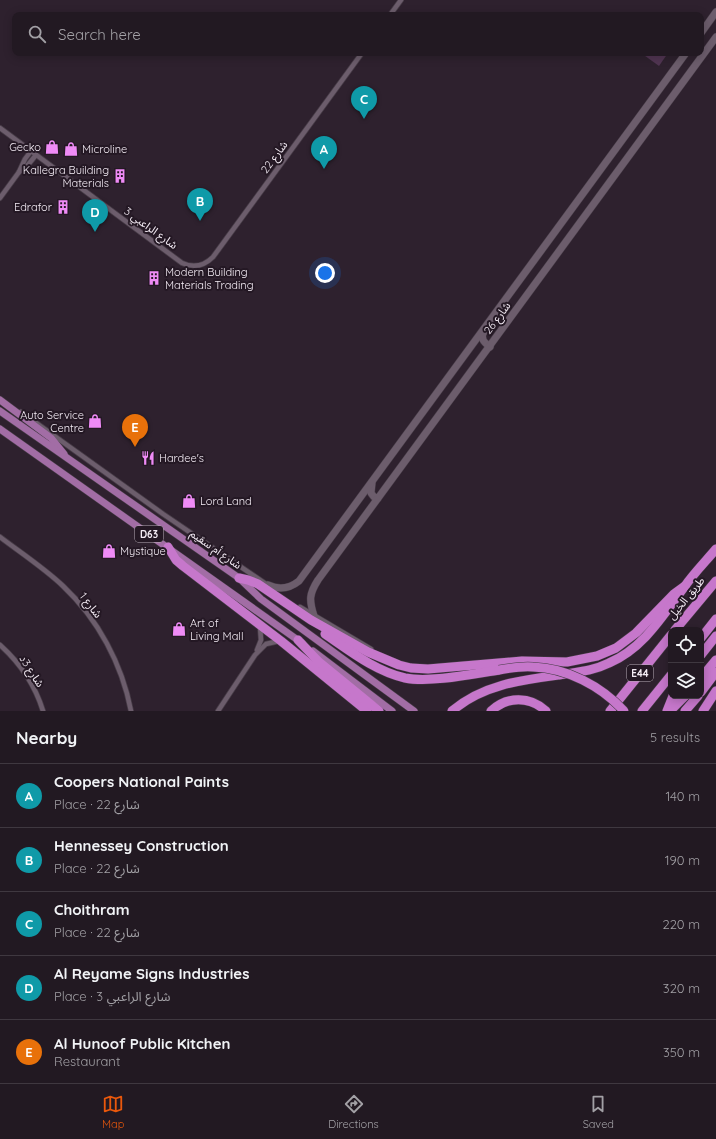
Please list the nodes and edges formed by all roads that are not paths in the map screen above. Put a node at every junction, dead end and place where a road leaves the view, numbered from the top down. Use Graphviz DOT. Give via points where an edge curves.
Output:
graph roads {
  1 [pos="401,0"];
  2 [pos="392,12"];
  3 [pos="716,12"];
  4 [pos="704,29"];
  5 [pos="716,37"];
  6 [pos="704,53"];
  7 [pos="360,56"];
  8 [pos="684,56"];
  9 [pos="702,56"];
  10 [pos="0,128"];
  11 [pos="31,151"];
  12 [pos="36,155"];
  13 [pos="19,172"];
  14 [pos="0,198"];
  15 [pos="197,266"];
  16 [pos="488,324"];
  17 [pos="490,347"];
  18 [pos="0,397"];
  19 [pos="0,400"];
  20 [pos="0,410"];
  21 [pos="0,429"];
  22 [pos="66,457"];
  23 [pos="373,480"];
  24 [pos="378,498"];
  25 [pos="0,537"];
  26 [pos="168,547"];
  27 [pos="716,549"];
  28 [pos="241,581"];
  29 [pos="716,581"];
  30 [pos="268,585"];
  31 [pos="685,586"];
  32 [pos="314,616"];
  33 [pos="716,619"];
  34 [pos="260,625"];
  35 [pos="678,627"];
  36 [pos="704,634"];
  37 [pos="714,639"];
  38 [pos="298,640"];
  39 [pos="668,640"];
  40 [pos="281,641"];
  41 [pos="0,645"];
  42 [pos="704,651"];
  43 [pos="255,655"];
  44 [pos="383,659"];
  45 [pos="716,660"];
  46 [pos="716,672"];
  47 [pos="704,674"];
  48 [pos="668,679"];
  49 [pos="704,688"];
  50 [pos="716,691"];
  51 [pos="672,699"];
  52 [pos="682,699"];
  53 [pos="695,699"];
  54 [pos="43,711"];
  55 [pos="131,711"];
  56 [pos="218,711"];
  57 [pos="367,711"];
  58 [pos="379,711"];
  59 [pos="392,711"];
  60 [pos="414,711"];
  61 [pos="452,711"];
  62 [pos="491,711"];
  63 [pos="546,711"];
  64 [pos="610,711"];
  65 [pos="624,711"];
  66 [pos="642,711"];
  67 [pos="667,711"];
  68 [pos="670,711"];
  69 [pos="685,711"];
  70 [pos="703,711"];
  1 -- 2 [label="street"];
  3 -- 4 [label="main road"];
  5 -- 6 [label="main road, شارع 26"];
  7 -- 15 [label="street, شارع 22" via="213,257"];
  8 -- 16 [label="main road, شارع 26"];
  9 -- 17 [label="main road, شارع 26"];
  10 -- 11 [label="street, شارع الراعبي 3"];
  11 -- 12 [label="street, شارع الراعبي 3"];
  11 -- 13 [label="street"];
  12 -- 13 [label="street"];
  12 -- 15 [label="street, شارع الراعبي 3" via="182,262"];
  13 -- 14 [label="street"];
  16 -- 17 [label="main road" via="482,338"];
  16 -- 23 [label="main road, شارع 26"];
  17 -- 24 [label="main road, شارع 26"];
  18 -- 30 [label="street" via="163,514"];
  19 -- 22 [label="main road" via="51,438"];
  20 -- 22 [label="main road, شارع أم سقيم / D63"];
  21 -- 26 [label="main road, D63"];
  22 -- 28 [label="main road, شارع أم سقيم / D63"];
  23 -- 24 [label="main road" via="371,493"];
  23 -- 30 [label="main road, شارع 26" via="299,581 286,588"];
  24 -- 32 [label="main road, شارع 26" via="314,587 310,599"];
  25 -- 55 [label="street, شارع 1" via="57,580 88,614 118,666"];
  26 -- 34 [label="highway" via="183,566"];
  26 -- 38 [label="main road, D63"];
  27 -- 31 [label="highway"];
  28 -- 44 [label="highway" via="248,580 258,584 326,629"];
  28 -- 60 [label="main road, شارع أم سقيم / D63" via="261,599"];
  28 -- 65 [label="highway, bridge" via="257,588 356,655 391,674 422,679 531,666 546,668 581,679 597,688"];
  29 -- 35 [label="highway, طريق الخيل"];
  30 -- 32 [label="street"];
  31 -- 44 [label="highway" via="626,641 588,659 428,669 411,668"];
  31 -- 61 [label="highway" via="644,639 622,657 598,668 511,683 481,692"];
  32 -- 44 [label="street" via="365,645"];
  33 -- 36 [label="highway"];
  34 -- 40 [label="highway"];
  34 -- 43 [label="street" via="261,640"];
  37 -- 42 [label="highway"];
  38 -- 58 [label="highway" via="320,662"];
  38 -- 59 [label="main road, D63"];
  39 -- 64 [label="highway, طريق الخيل / E44"];
  40 -- 43 [label="street" via="266,644"];
  40 -- 57 [label="highway"];
  41 -- 54 [label="street, شارع 3د" via="26,675"];
  43 -- 56 [label="street"];
  45 -- 47 [label="highway"];
  46 -- 49 [label="highway"];
  48 -- 66 [label="highway, E44"];
  50 -- 70 [label="highway"];
  51 -- 67 [label="highway"];
  52 -- 68 [label="highway"];
  53 -- 69 [label="highway"];
  62 -- 63 [label="highway" via="503,702 513,700 535,703"];
}
